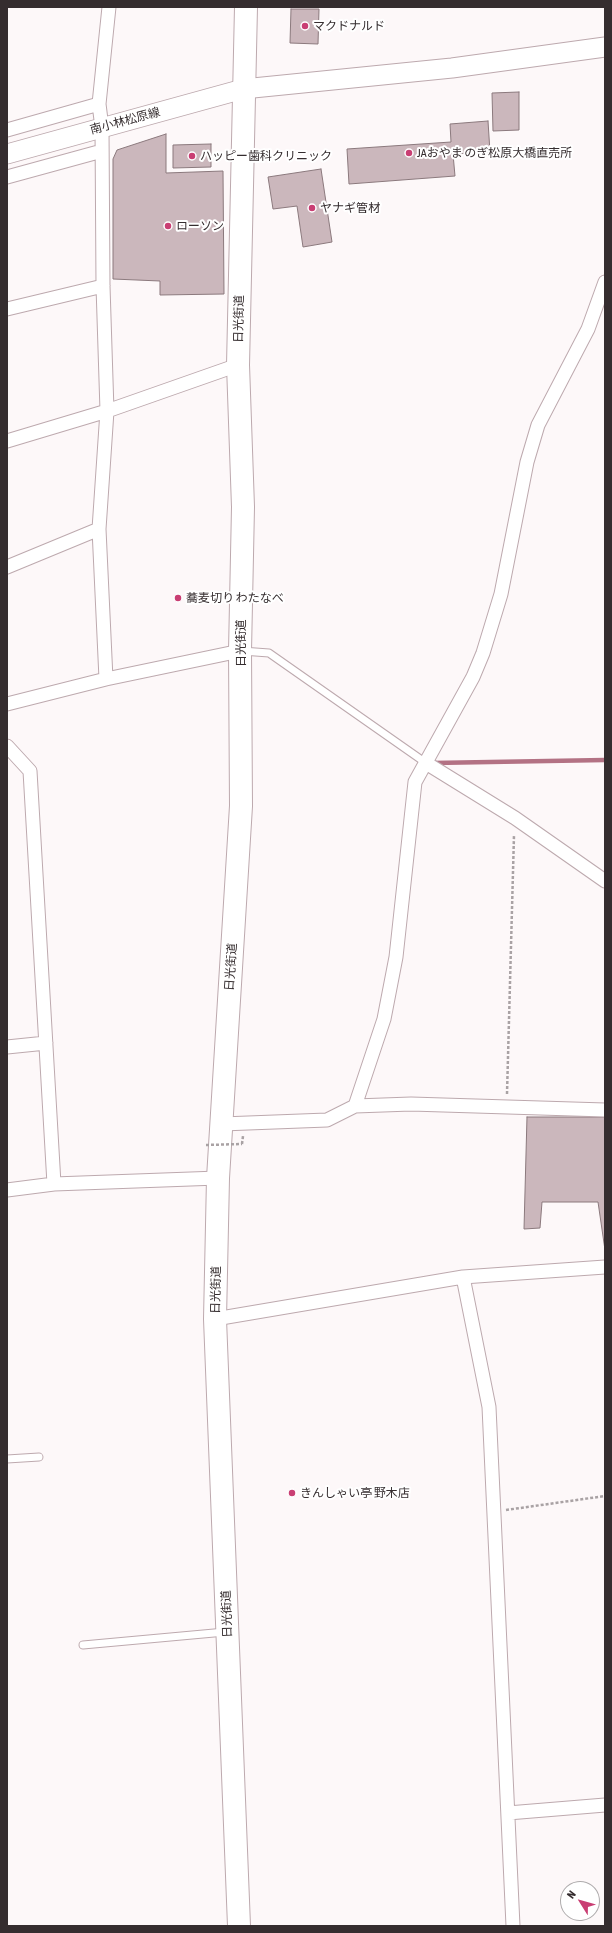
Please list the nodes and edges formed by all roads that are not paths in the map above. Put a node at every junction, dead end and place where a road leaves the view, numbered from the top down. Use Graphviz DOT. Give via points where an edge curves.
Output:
graph roads {
  1 [pos="109,7"];
  2 [pos="246,7"];
  3 [pos="605,47"];
  4 [pos="243,89"];
  5 [pos="100,104"];
  6 [pos="102,128"];
  7 [pos="7,130"];
  8 [pos="102,151"];
  9 [pos="7,154"];
  10 [pos="7,177"];
  11 [pos="605,282"];
  12 [pos="103,286"];
  13 [pos="7,309"];
  14 [pos="238,365"];
  15 [pos="107,411"];
  16 [pos="7,441"];
  17 [pos="99,529"];
  18 [pos="7,567"];
  19 [pos="240,651"];
  20 [pos="106,679"];
  21 [pos="7,704"];
  22 [pos="7,746"];
  23 [pos="426,763"];
  24 [pos="605,881"];
  25 [pos="46,1042"];
  26 [pos="7,1047"];
  27 [pos="355,1106"];
  28 [pos="605,1110"];
  29 [pos="222,1124"];
  30 [pos="218,1178"];
  31 [pos="54,1184"];
  32 [pos="7,1190"];
  33 [pos="605,1267"];
  34 [pos="463,1277"];
  35 [pos="215,1319"];
  36 [pos="39,1457"];
  37 [pos="7,1459"];
  38 [pos="227,1632"];
  39 [pos="83,1645"];
  40 [pos="605,1805"];
  41 [pos="508,1813"];
  42 [pos="240,1926"];
  43 [pos="513,1926"];
  1 -- 5 [label="street"];
  2 -- 4 [label="highway, 日光街道"];
  3 -- 4 [label="street, 南小林松原線" via="452,68"];
  4 -- 6 [label="street, 南小林松原線"];
  4 -- 14 [label="highway, 日光街道"];
  5 -- 6 [label="street"];
  5 -- 7 [label="street"];
  6 -- 8 [label="street"];
  6 -- 9 [label="street, 南小林松原線"];
  8 -- 10 [label="street"];
  8 -- 12 [label="street"];
  11 -- 23 [label="street" via="588,329 538,425 527,462 501,594 483,653 473,677"];
  12 -- 13 [label="street"];
  12 -- 15 [label="street"];
  14 -- 15 [label="street"];
  14 -- 19 [label="highway, 日光街道" via="243,506"];
  15 -- 16 [label="street"];
  15 -- 17 [label="street"];
  17 -- 18 [label="street"];
  17 -- 20 [label="street"];
  19 -- 20 [label="street"];
  19 -- 23 [label="lane" via="268,653"];
  19 -- 29 [label="highway, 日光街道" via="241,806"];
  20 -- 21 [label="street"];
  22 -- 25 [label="street" via="30,771"];
  23 -- 24 [label="street" via="514,818"];
  23 -- 27 [label="street" via="414,782 396,957 385,1011"];
  25 -- 26 [label="street"];
  25 -- 31 [label="street"];
  27 -- 28 [label="street" via="411,1104"];
  27 -- 29 [label="street" via="327,1120"];
  29 -- 30 [label="highway, 日光街道"];
  30 -- 31 [label="street"];
  30 -- 35 [label="highway, 日光街道"];
  31 -- 32 [label="street"];
  33 -- 34 [label="street"];
  34 -- 35 [label="street"];
  34 -- 41 [label="street" via="489,1407"];
  35 -- 38 [label="highway, 日光街道"];
  36 -- 37 [label="lane"];
  38 -- 39 [label="lane"];
  38 -- 42 [label="highway, 日光街道"];
  40 -- 41 [label="street"];
  41 -- 43 [label="street"];
}
